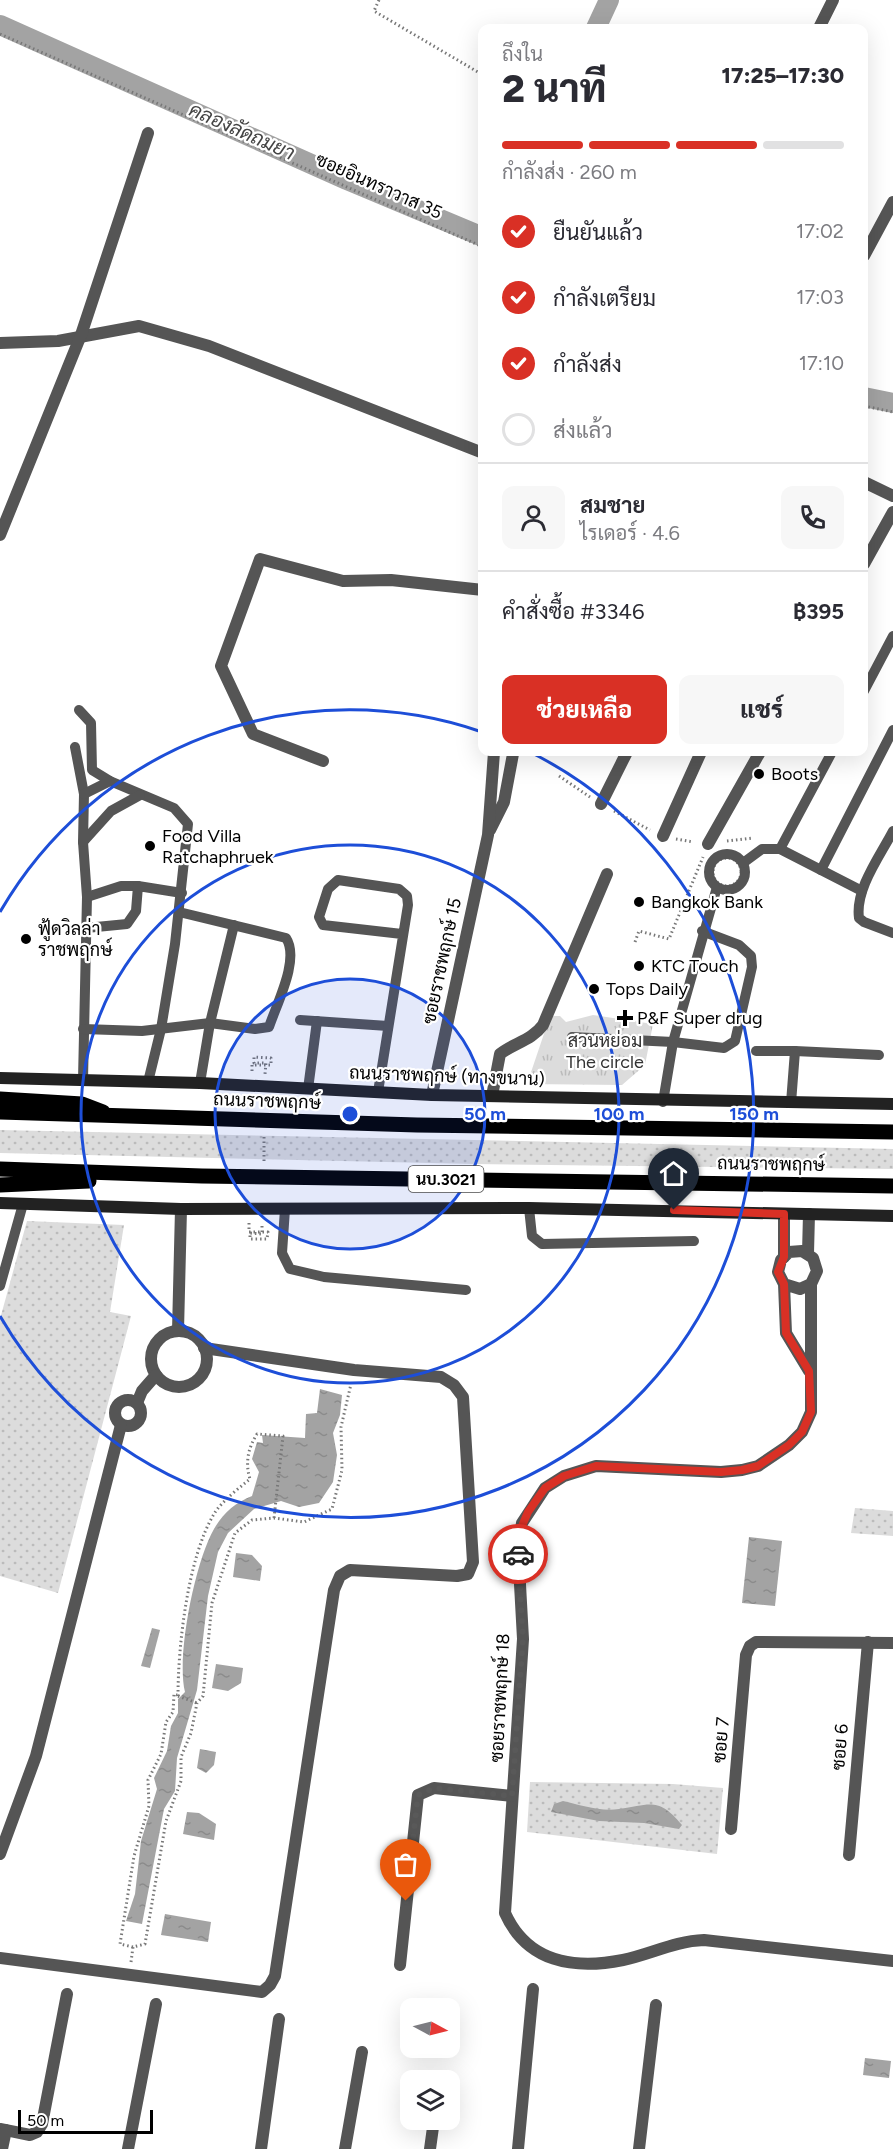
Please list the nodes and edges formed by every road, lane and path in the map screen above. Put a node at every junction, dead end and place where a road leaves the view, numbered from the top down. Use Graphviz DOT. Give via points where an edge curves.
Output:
graph roads {
  1 [pos="379,0"];
  2 [pos="834,0"];
  3 [pos="821,24"];
  4 [pos="0,34"];
  5 [pos="478,72"];
  6 [pos="148,134"];
  7 [pos="893,202"];
  8 [pos="478,245"];
  9 [pos="868,249"];
  10 [pos="81,336"];
  11 [pos="0,343"];
  12 [pos="868,407"];
  13 [pos="893,412"];
  14 [pos="478,451"];
  15 [pos="868,484"];
  16 [pos="893,496"];
  17 [pos="893,512"];
  18 [pos="0,535"];
  19 [pos="868,557"];
  20 [pos="478,589"];
  21 [pos="893,636"];
  22 [pos="868,683"];
  23 [pos="79,710"];
  24 [pos="893,730"];
  25 [pos="75,747"];
  26 [pos="494,756"];
  27 [pos="515,756"];
  28 [pos="625,756"];
  29 [pos="699,756"];
  30 [pos="758,756"];
  31 [pos="830,756"];
  32 [pos="323,761"];
  33 [pos="559,776"];
  34 [pos="110,782"];
  35 [pos="84,794"];
  36 [pos="140,795"];
  37 [pos="601,804"];
  38 [pos="893,831"];
  39 [pos="488,835"];
  40 [pos="663,836"];
  41 [pos="760,837"];
  42 [pos="83,842"];
  43 [pos="708,844"];
  44 [pos="780,849"];
  45 [pos="742,866"];
  46 [pos="821,870"];
  47 [pos="607,874"];
  48 [pos="138,886"];
  49 [pos="717,887"];
  50 [pos="862,891"];
  51 [pos="182,893"];
  52 [pos="87,897"];
  53 [pos="179,912"];
  54 [pos="234,926"];
  55 [pos="86,927"];
  56 [pos="702,931"];
  57 [pos="893,933"];
  58 [pos="402,934"];
  59 [pos="635,942"];
  60 [pos="300,1020"];
  61 [pos="317,1021"];
  62 [pos="210,1023"];
  63 [pos="388,1026"];
  64 [pos="83,1029"];
  65 [pos="161,1029"];
  66 [pos="572,1037"];
  67 [pos="673,1042"];
  68 [pos="756,1051"];
  69 [pos="795,1052"];
  70 [pos="879,1054"];
  71 [pos="251,1072"];
  72 [pos="266,1075"];
  73 [pos="0,1078"];
  74 [pos="83,1080"];
  75 [pos="148,1082"];
  76 [pos="200,1083"];
  77 [pos="308,1089"];
  78 [pos="378,1092"];
  79 [pos="432,1095"];
  80 [pos="492,1096"];
  81 [pos="0,1099"];
  82 [pos="663,1102"];
  83 [pos="791,1103"];
  84 [pos="893,1104"];
  85 [pos="0,1112"];
  86 [pos="114,1116"];
  87 [pos="264,1132"];
  88 [pos="893,1132"];
  89 [pos="264,1166"];
  90 [pos="0,1169"];
  91 [pos="202,1176"];
  92 [pos="0,1185"];
  93 [pos="893,1186"];
  94 [pos="0,1203"];
  95 [pos="23,1204"];
  96 [pos="529,1208"];
  97 [pos="182,1209"];
  98 [pos="285,1209"];
  99 [pos="784,1214"];
  100 [pos="809,1214"];
  101 [pos="893,1216"];
  102 [pos="262,1222"];
  103 [pos="249,1223"];
  104 [pos="693,1241"];
  105 [pos="808,1253"];
  106 [pos="784,1257"];
  107 [pos="811,1284"];
  108 [pos="786,1285"];
  109 [pos="0,1286"];
  110 [pos="466,1290"];
  111 [pos="178,1331"];
  112 [pos="204,1348"];
  113 [pos="354,1370"];
  114 [pos="809,1371"];
  115 [pos="156,1375"];
  116 [pos="137,1403"];
  117 [pos="122,1425"];
  118 [pos="274,1518"];
  119 [pos="868,1642"];
  120 [pos="893,1643"];
  121 [pos="178,1696"];
  122 [pos="197,1703"];
  123 [pos="512,1796"];
  124 [pos="731,1829"];
  125 [pos="0,1854"];
  126 [pos="849,1855"];
  127 [pos="134,1947"];
  128 [pos="0,1958"];
  129 [pos="893,1961"];
  130 [pos="400,1965"];
  131 [pos="129,1975"];
  132 [pos="533,1989"];
  133 [pos="67,1994"];
  134 [pos="156,2004"];
  135 [pos="656,2005"];
  136 [pos="279,2019"];
  137 [pos="362,2052"];
  138 [pos="3,2130"];
  139 [pos="433,2130"];
  140 [pos="2,2149"];
  141 [pos="128,2149"];
  142 [pos="261,2149"];
  143 [pos="345,2149"];
  144 [pos="430,2149"];
  145 [pos="518,2149"];
  146 [pos="639,2149"];
  1 -- 5 [label="path" via="374,11"];
  2 -- 3 [label="street"];
  4 -- 8 [label="path, ซอยอินทราวาส 35"];
  6 -- 10 [label="street"];
  7 -- 9 [label="street"];
  10 -- 11 [label="street" via="58,341"];
  10 -- 14 [label="street" via="139,326 208,346"];
  10 -- 18 [label="street"];
  12 -- 13 [label="path"];
  15 -- 16 [label="street"];
  17 -- 19 [label="street"];
  20 -- 32 [label="street" via="391,580 343,581 260,559 221,666 253,734"];
  21 -- 22 [label="lane"];
  23 -- 34 [label="lane" via="91,723 92,770"];
  24 -- 46 [label="lane"];
  25 -- 35 [label="lane"];
  26 -- 39 [label="street, ซอยราชพฤกษ์ 15"];
  27 -- 39 [label="street, ซอยราชพฤกษ์ 15" via="504,802"];
  28 -- 37 [label="street"];
  29 -- 40 [label="street"];
  30 -- 43 [label="street"];
  31 -- 44 [label="lane"];
  33 -- 37 [label="path"];
  34 -- 35 [label="lane"];
  34 -- 36 [label="lane"];
  35 -- 42 [label="lane"];
  36 -- 42 [label="lane" via="111,811"];
  36 -- 51 [label="lane" via="174,808 188,824"];
  37 -- 40 [label="path"];
  38 -- 50 [label="lane"];
  39 -- 79 [label="street, ซอยราชพฤกษ์ 15"];
  40 -- 43 [label="path"];
  41 -- 43 [label="path"];
  42 -- 52 [label="lane"];
  43 -- 59 [label="path" via="669,939 639,932"];
  44 -- 45 [label="lane" via="762,849"];
  44 -- 46 [label="lane"];
  45 -- 45 [label="path" via="740,878 731,885 722,885 714,876 715,866 723,858"];
  45 -- 49 [label="lane" via="745,873 740,885 726,890"];
  45 -- 49 [label="lane" via="739,858 728,854 716,858 709,870"];
  46 -- 50 [label="lane"];
  47 -- 80 [label="street" via="543,1025 535,1035 500,1054"];
  48 -- 51 [label="lane"];
  48 -- 52 [label="lane" via="121,886"];
  48 -- 55 [label="lane" via="136,911 128,924"];
  49 -- 56 [label="lane"];
  50 -- 57 [label="lane" via="859,918"];
  51 -- 53 [label="lane"];
  52 -- 55 [label="lane"];
  53 -- 54 [label="lane"];
  53 -- 65 [label="lane"];
  54 -- 62 [label="lane"];
  54 -- 62 [label="lane" via="286,938 293,948 292,961 269,1027"];
  55 -- 64 [label="lane"];
  56 -- 67 [label="lane"];
  56 -- 67 [label="lane" via="739,945 751,956 752,967 735,1041 724,1048"];
  58 -- 58 [label="lane" via="408,906 407,896 399,889 338,880 328,889 319,917 323,925"];
  58 -- 63 [label="lane"];
  60 -- 61 [label="lane"];
  61 -- 63 [label="lane"];
  61 -- 77 [label="lane"];
  62 -- 65 [label="lane"];
  62 -- 76 [label="lane"];
  63 -- 78 [label="lane"];
  64 -- 65 [label="lane"];
  64 -- 74 [label="lane"];
  65 -- 75 [label="lane"];
  66 -- 67 [label="lane"];
  67 -- 82 [label="lane"];
  68 -- 69 [label="lane"];
  69 -- 70 [label="lane"];
  69 -- 83 [label="lane"];
  71 -- 72 [label="path" via="252,1065 271,1065 271,1058 254,1057 254,1063 266,1063"];
  73 -- 74 [label="main road, ถนนราชพฤกษ์ (ทางขนาน)"];
  74 -- 75 [label="main road, ถนนราชพฤกษ์ (ทางขนาน)"];
  75 -- 76 [label="main road, ถนนราชพฤกษ์ (ทางขนาน)"];
  76 -- 77 [label="main road, ถนนราชพฤกษ์ (ทางขนาน)"];
  77 -- 78 [label="main road, ถนนราชพฤกษ์ (ทางขนาน)"];
  78 -- 79 [label="main road, ถนนราชพฤกษ์ (ทางขนาน)"];
  79 -- 80 [label="main road, ถนนราชพฤกษ์ (ทางขนาน)"];
  80 -- 82 [label="main road, ถนนราชพฤกษ์ (ทางขนาน)"];
  81 -- 86 [label="main road" via="82,1104"];
  82 -- 83 [label="main road, ถนนราชพฤกษ์ (ทางขนาน)"];
  83 -- 84 [label="main road, ถนนราชพฤกษ์ (ทางขนาน)"];
  85 -- 86 [label="main road, ถนนราชพฤกษ์"];
  86 -- 88 [label="main road, ถนนราชพฤกษ์"];
  87 -- 89 [label="path"];
  90 -- 91 [label="main road, ถนนราชพฤกษ์ / นบ.3021"];
  91 -- 92 [label="main road"];
  91 -- 93 [label="main road, ถนนราชพฤกษ์ / นบ.3021"];
  94 -- 95 [label="main road, นบ.3021"];
  95 -- 97 [label="main road, นบ.3021"];
  95 -- 109 [label="lane"];
  96 -- 98 [label="main road, นบ.3021"];
  96 -- 99 [label="main road, นบ.3021"];
  96 -- 104 [label="lane" via="532,1236 542,1244"];
  97 -- 98 [label="main road, นบ.3021"];
  97 -- 111 [label="street"];
  98 -- 110 [label="lane" via="282,1253 290,1269 324,1277"];
  99 -- 100 [label="main road, นบ.3021"];
  99 -- 106 [label="street, ซอยราชพฤกษ์ 18"];
  100 -- 101 [label="main road, นบ.3021"];
  100 -- 105 [label="street, ซอยราชพฤกษ์ 18"];
  102 -- 103 [label="path" via="262,1234 250,1233 250,1239 267,1239 267,1232 249,1232"];
  105 -- 106 [label="street" via="795,1250"];
  105 -- 107 [label="street, ซอยราชพฤกษ์ 18" via="817,1271"];
  106 -- 108 [label="street, ซอยราชพฤกษ์ 18" via="778,1272"];
  107 -- 108 [label="street" via="800,1289"];
  107 -- 114 [label="street, ซอยราชพฤกษ์ 18"];
  108 -- 114 [label="street, ซอยราชพฤกษ์ 18" via="786,1333"];
  111 -- 112 [label="street" via="193,1334"];
  111 -- 115 [label="street" via="166,1334 153,1348 152,1367"];
  112 -- 113 [label="street"];
  112 -- 115 [label="street" via="202,1373 189,1385 171,1386"];
  113 -- 118 [label="path" via="341,1427 342,1470 332,1509 304,1522"];
  113 -- 131 [label="street" via="441,1377 454,1385 463,1398 473,1562 468,1574 458,1576 350,1570 340,1576 334,1590 275,1976 270,1985 262,1992"];
  114 -- 123 [label="street, ซอยราชพฤกษ์ 18" via="811,1412 802,1432 758,1466 721,1472 596,1466 564,1476 545,1488 528,1512 519,1533 518,1548 523,1639"];
  115 -- 116 [label="street"];
  116 -- 117 [label="street" via="140,1419 134,1425"];
  116 -- 117 [label="street" via="129,1400 117,1406 115,1414"];
  117 -- 125 [label="street" via="36,1756"];
  118 -- 121 [label="path" via="283,1436 257,1434 250,1444 246,1469 250,1479 214,1514 195,1557"];
  118 -- 122 [label="path" via="252,1521 235,1533 212,1603 207,1674 203,1696"];
  119 -- 120 [label="street"];
  119 -- 124 [label="street, ซอย 7" via="756,1642 750,1646 746,1655"];
  119 -- 126 [label="street, ซอย 6"];
  121 -- 122 [label="path"];
  121 -- 127 [label="path" via="174,1694 161,1754 148,1780 149,1806 134,1856 120,1944"];
  122 -- 127 [label="path" via="181,1758 181,1781 166,1821 145,1944"];
  123 -- 129 [label="street, ซอยราชพฤกษ์ 18" via="505,1913 522,1942 540,1953 593,1964 625,1959 684,1940 704,1940"];
  123 -- 130 [label="street" via="434,1788 418,1795"];
  127 -- 131 [label="path"];
  128 -- 131 [label="street"];
  132 -- 145 [label="street"];
  133 -- 138 [label="street" via="42,2124 30,2134"];
  134 -- 141 [label="street"];
  135 -- 146 [label="street"];
  136 -- 142 [label="street"];
  137 -- 143 [label="street"];
  138 -- 140 [label="street"];
  139 -- 144 [label="street"];
}
